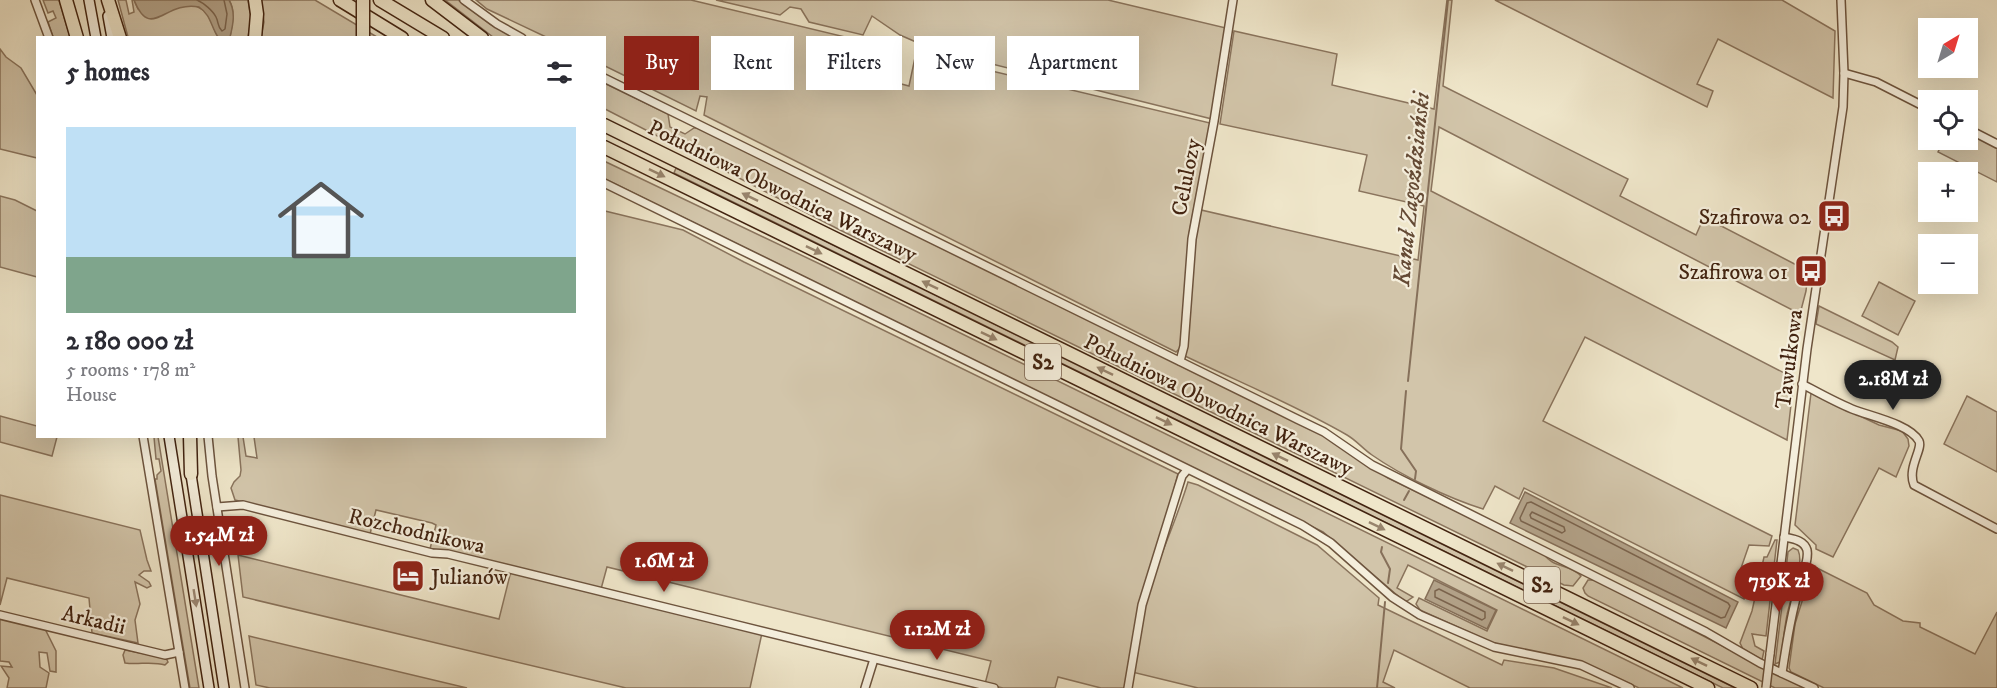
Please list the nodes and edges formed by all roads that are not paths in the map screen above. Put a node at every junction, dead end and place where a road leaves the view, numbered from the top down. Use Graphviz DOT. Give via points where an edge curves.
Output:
graph roads {
  1 [pos="35,0"];
  2 [pos="66,0"];
  3 [pos="89,0"];
  4 [pos="107,0"];
  5 [pos="255,0"];
  6 [pos="340,0"];
  7 [pos="363,0"];
  8 [pos="380,0"];
  9 [pos="432,0"];
  10 [pos="464,0"];
  11 [pos="1233,0"];
  12 [pos="1841,0"];
  13 [pos="48,36"];
  14 [pos="76,36"];
  15 [pos="96,36"];
  16 [pos="112,36"];
  17 [pos="119,36"];
  18 [pos="255,36"];
  19 [pos="363,36"];
  20 [pos="399,36"];
  21 [pos="440,36"];
  22 [pos="480,36"];
  23 [pos="518,36"];
  24 [pos="1844,73"];
  25 [pos="606,79"];
  26 [pos="1918,103"];
  27 [pos="606,125"];
  28 [pos="1978,134"];
  29 [pos="1997,144"];
  30 [pos="606,148"];
  31 [pos="606,184"];
  32 [pos="1180,361"];
  33 [pos="1802,384"];
  34 [pos="143,438"];
  35 [pos="169,438"];
  36 [pos="184,438"];
  37 [pos="190,438"];
  38 [pos="208,438"];
  39 [pos="1186,470"];
  40 [pos="191,474"];
  41 [pos="217,507"];
  42 [pos="1997,530"];
  43 [pos="1784,537"];
  44 [pos="0,615"];
  45 [pos="179,652"];
  46 [pos="874,659"];
  47 [pos="1782,673"];
  48 [pos="185,688"];
  49 [pos="209,688"];
  50 [pos="224,688"];
  51 [pos="245,688"];
  52 [pos="865,688"];
  53 [pos="994,688"];
  54 [pos="1128,688"];
  55 [pos="1630,688"];
  56 [pos="1708,688"];
  57 [pos="1751,688"];
  58 [pos="1766,688"];
  59 [pos="1814,688"];
  1 -- 13 [label="street"];
  2 -- 14 [label="highway"];
  3 -- 15 [label="main road"];
  4 -- 16 [label="main road"];
  4 -- 17 [label="highway"];
  5 -- 18 [label="highway"];
  6 -- 20 [label="highway"];
  7 -- 19 [label="highway, bridge"];
  8 -- 21 [label="highway"];
  9 -- 22 [label="highway"];
  10 -- 23 [label="street"];
  11 -- 32 [label="street, Celulozy" via="1192,239"];
  12 -- 24 [label="street, Tawułkowa"];
  24 -- 26 [label="street" via="1876,82"];
  24 -- 33 [label="street, Tawułkowa"];
  25 -- 32 [label="street"];
  57 -- 27 [label="highway, Południowa Obwodnica Warszawy / S2, one-way"];
  28 -- 29 [label="street"];
  30 -- 56 [label="highway, Południowa Obwodnica Warszawy / S2, one-way"];
  31 -- 39 [label="street"];
  32 -- 47 [label="street" via="1324,432 1394,477"];
  33 -- 42 [label="street" via="1856,411 1898,425 1918,439 1920,445 1911,471 1914,486"];
  33 -- 43 [label="street, Tawułkowa"];
  34 -- 45 [label="street"];
  35 -- 49 [label="main road, one-way"];
  36 -- 40 [label="main road"];
  37 -- 40 [label="highway"];
  38 -- 41 [label="street"];
  39 -- 54 [label="street" via="1142,605"];
  39 -- 55 [label="street" via="1317,534 1392,597 1420,615 1494,647 1581,665"];
  40 -- 50 [label="main road"];
  41 -- 46 [label="street, Rozchodnikowa" via="243,505"];
  41 -- 51 [label="street"];
  43 -- 47 [label="street" via="1802,543 1807,560 1793,607"];
  43 -- 58 [label="street, Tawułkowa, bridge"];
  44 -- 45 [label="street, Arkadii" via="165,655"];
  45 -- 48 [label="street"];
  46 -- 52 [label="street"];
  46 -- 53 [label="street, Rozchodnikowa"];
  47 -- 59 [label="street"];
}
